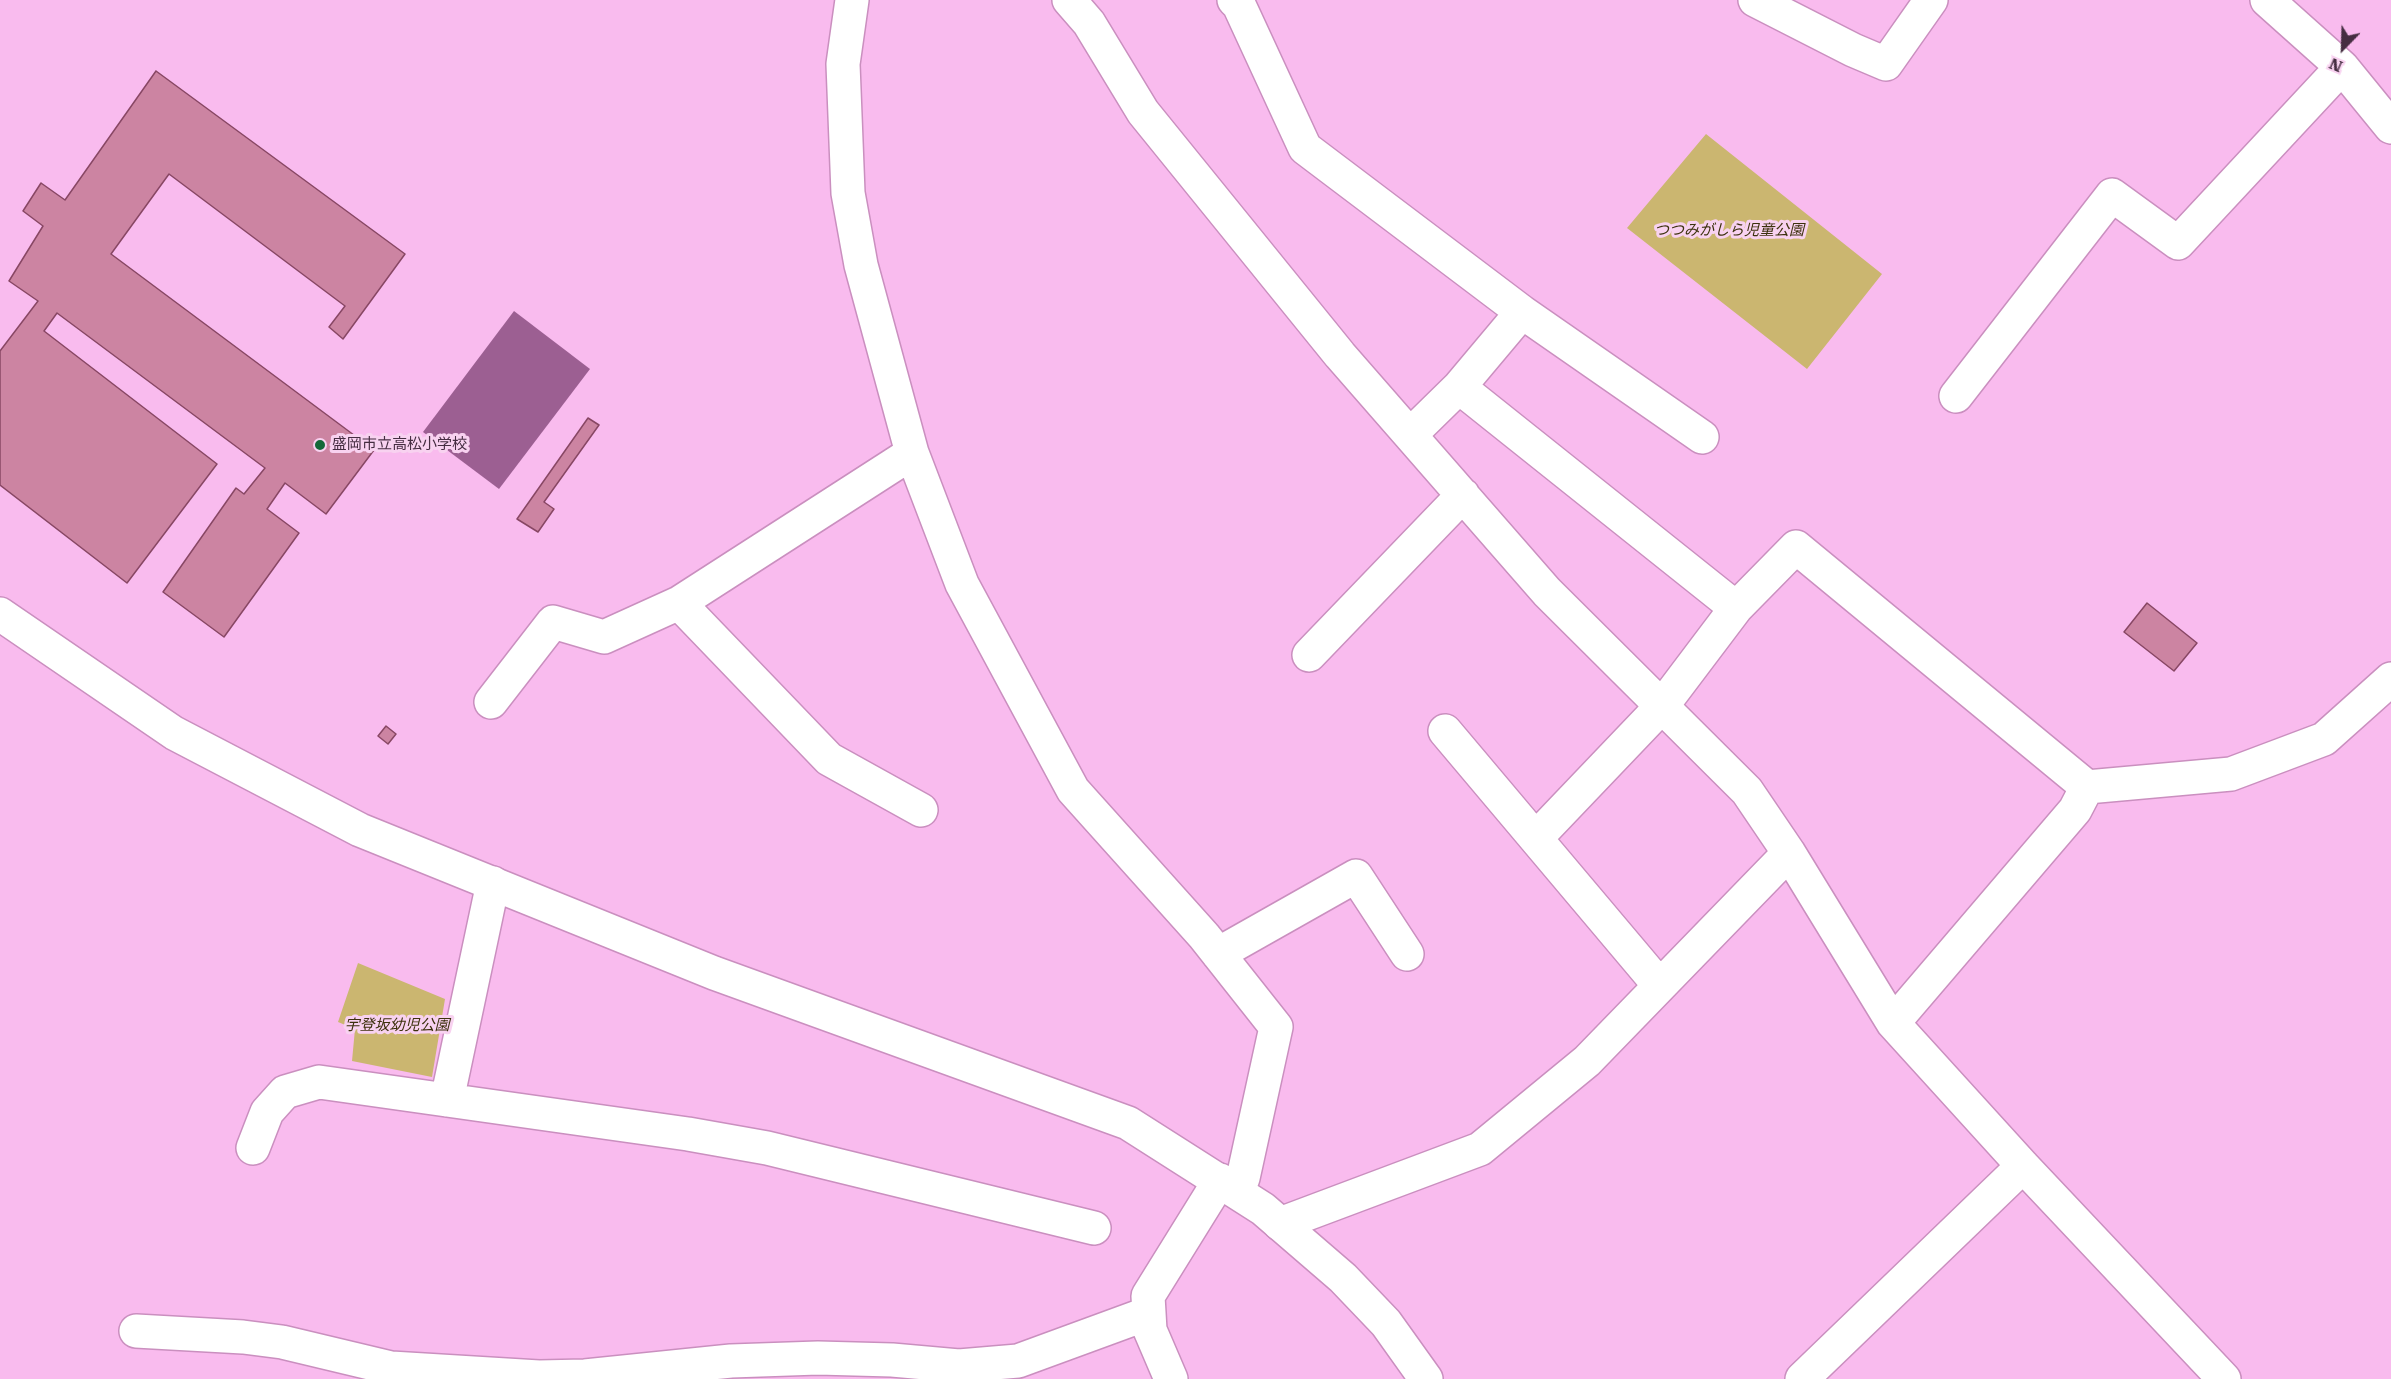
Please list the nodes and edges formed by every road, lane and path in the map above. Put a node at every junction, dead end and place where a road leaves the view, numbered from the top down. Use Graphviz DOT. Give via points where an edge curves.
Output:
graph roads {
  1 [pos="852,0"];
  2 [pos="1070,0"];
  3 [pos="1234,0"];
  4 [pos="1755,0"];
  5 [pos="1931,0"];
  6 [pos="2267,0"];
  7 [pos="2342,67"];
  8 [pos="2391,127"];
  9 [pos="1522,312"];
  10 [pos="1459,387"];
  11 [pos="1956,396"];
  12 [pos="1410,435"];
  13 [pos="1702,437"];
  14 [pos="912,453"];
  15 [pos="1463,495"];
  16 [pos="679,603"];
  17 [pos="1736,608"];
  18 [pos="0,614"];
  19 [pos="1309,655"];
  20 [pos="2391,679"];
  21 [pos="491,702"];
  22 [pos="1662,706"];
  23 [pos="1444,731"];
  24 [pos="2087,787"];
  25 [pos="921,810"];
  26 [pos="1536,838"];
  27 [pos="1790,853"];
  28 [pos="493,884"];
  29 [pos="1218,954"];
  30 [pos="1407,954"];
  31 [pos="1660,986"];
  32 [pos="1893,1023"];
  33 [pos="447,1100"];
  34 [pos="253,1148"];
  35 [pos="2023,1166"];
  36 [pos="1231,1179"];
  37 [pos="1280,1224"];
  38 [pos="1094,1228"];
  39 [pos="1149,1313"];
  40 [pos="136,1331"];
  41 [pos="1171,1379"];
  42 [pos="1426,1379"];
  43 [pos="1802,1379"];
  44 [pos="2224,1379"];
  1 -- 14 [label="street" via="843,64 848,193 861,265"];
  2 -- 12 [label="street" via="1089,23 1143,112"];
  3 -- 9 [label="street" via="1305,148"];
  4 -- 5 [label="street" via="1886,64"];
  6 -- 7 [label="street"];
  7 -- 8 [label="street"];
  7 -- 11 [label="street" via="2178,243 2112,195"];
  9 -- 10 [label="street"];
  9 -- 13 [label="street"];
  10 -- 12 [label="street"];
  10 -- 17 [label="street"];
  12 -- 15 [label="street"];
  14 -- 16 [label="street"];
  14 -- 29 [label="street" via="962,584 1073,790"];
  15 -- 19 [label="street"];
  15 -- 22 [label="street" via="1547,592"];
  16 -- 21 [label="street" via="604,637 553,622"];
  16 -- 25 [label="street" via="829,759"];
  17 -- 22 [label="street"];
  17 -- 24 [label="street" via="1796,547"];
  18 -- 28 [label="street" via="174,733 360,830"];
  20 -- 24 [label="street" via="2324,739 2231,774"];
  22 -- 26 [label="street"];
  22 -- 27 [label="street" via="1747,791"];
  23 -- 26 [label="street"];
  24 -- 32 [label="street" via="2075,810"];
  26 -- 31 [label="street"];
  27 -- 31 [label="street"];
  27 -- 32 [label="street"];
  28 -- 33 [label="street"];
  28 -- 36 [label="street" via="714,973 1128,1123"];
  29 -- 30 [label="street" via="1356,876"];
  29 -- 36 [label="street" via="1276,1027"];
  31 -- 37 [label="street" via="1587,1061 1480,1149"];
  32 -- 35 [label="street"];
  33 -- 34 [label="street" via="319,1082 285,1092 267,1112"];
  33 -- 38 [label="street" via="767,1148"];
  35 -- 43 [label="street"];
  35 -- 44 [label="street"];
  36 -- 37 [label="street"];
  36 -- 39 [label="street" via="1148,1296"];
  37 -- 42 [label="street" via="1343,1278 1386,1323"];
  39 -- 40 [label="street" via="1018,1361 959,1366 818,1358 730,1361 562,1376 391,1368 243,1336"];
  39 -- 41 [label="street" via="1150,1330"];
}
